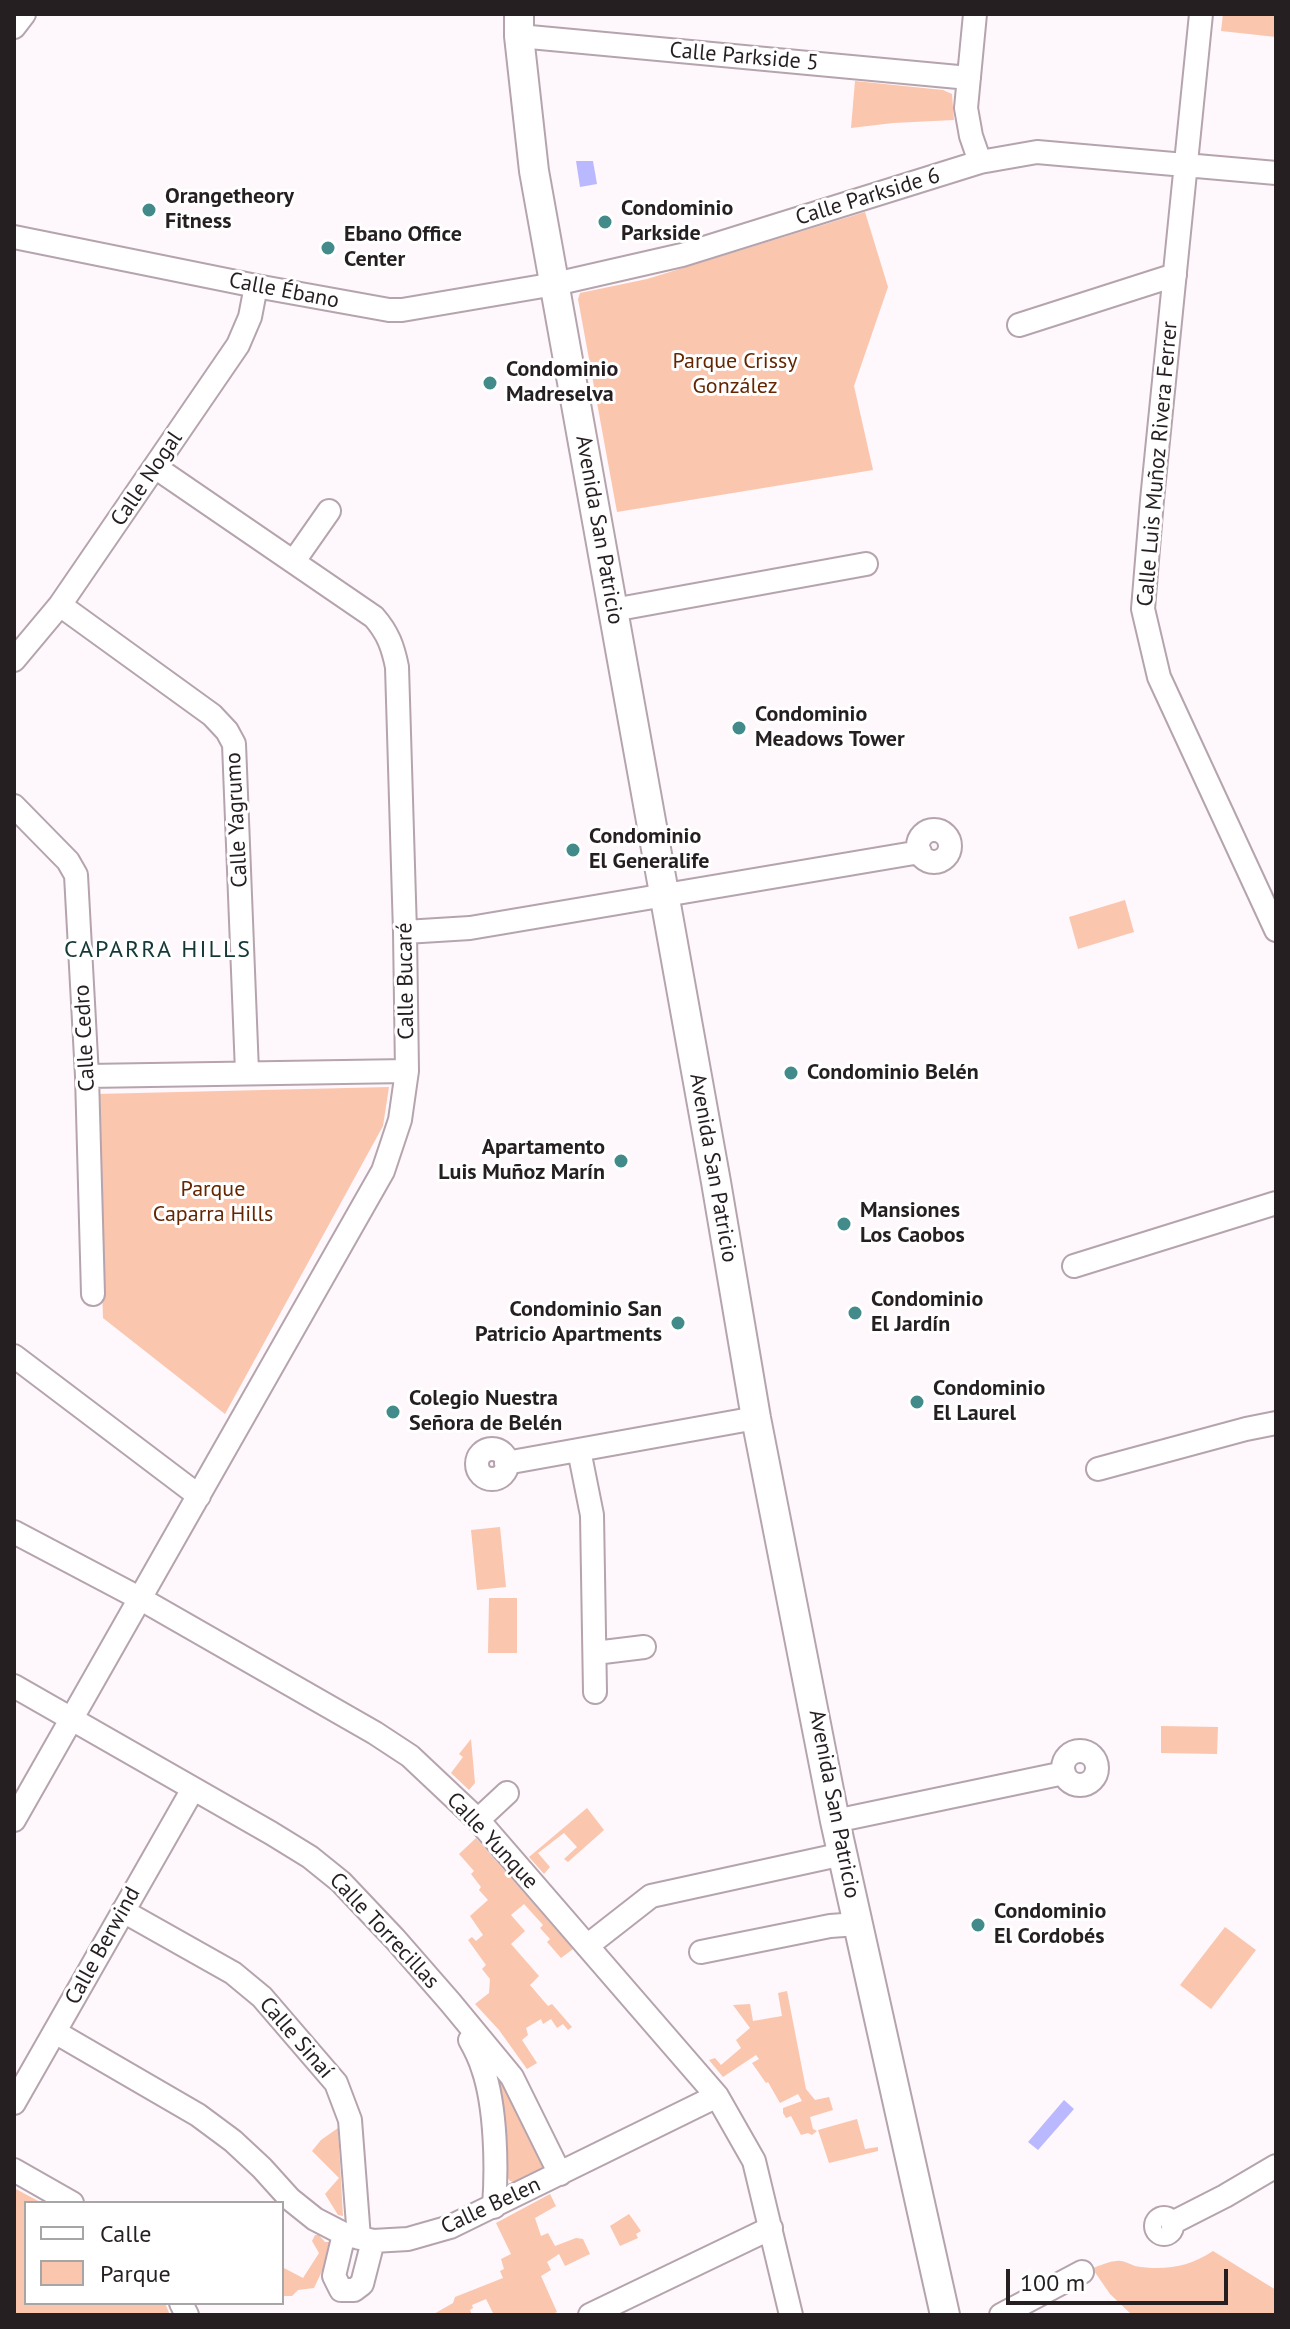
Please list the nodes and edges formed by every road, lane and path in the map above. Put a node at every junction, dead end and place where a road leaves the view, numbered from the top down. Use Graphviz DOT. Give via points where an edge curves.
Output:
graph roads {
  1 [pos="24,14"];
  2 [pos="975,14"];
  3 [pos="1201,14"];
  4 [pos="519,25"];
  5 [pos="14,27"];
  6 [pos="969,78"];
  7 [pos="980,162"];
  8 [pos="1187,164"];
  9 [pos="1276,173"];
  10 [pos="14,237"];
  11 [pos="1175,275"];
  12 [pos="555,284"];
  13 [pos="256,286"];
  14 [pos="1019,325"];
  15 [pos="155,467"];
  16 [pos="329,511"];
  17 [pos="294,561"];
  18 [pos="866,564"];
  19 [pos="60,605"];
  20 [pos="613,610"];
  21 [pos="14,660"];
  22 [pos="14,806"];
  23 [pos="920,852"];
  24 [pos="663,894"];
  25 [pos="1276,930"];
  26 [pos="405,932"];
  27 [pos="407,1071"];
  28 [pos="247,1072"];
  29 [pos="87,1076"];
  30 [pos="1276,1203"];
  31 [pos="1074,1266"];
  32 [pos="93,1294"];
  33 [pos="14,1356"];
  34 [pos="756,1418"];
  35 [pos="1276,1423"];
  36 [pos="579,1450"];
  37 [pos="506,1463"];
  38 [pos="1098,1469"];
  39 [pos="199,1496"];
  40 [pos="14,1532"];
  41 [pos="141,1599"];
  42 [pos="644,1647"];
  43 [pos="595,1653"];
  44 [pos="14,1686"];
  45 [pos="595,1692"];
  46 [pos="71,1720"];
  47 [pos="1064,1773"];
  48 [pos="193,1789"];
  49 [pos="507,1793"];
  50 [pos="14,1820"];
  51 [pos="478,1820"];
  52 [pos="835,1821"];
  53 [pos="843,1854"];
  54 [pos="123,1911"];
  55 [pos="858,1924"];
  56 [pos="587,1946"];
  57 [pos="701,1952"];
  58 [pos="450,2002"];
  59 [pos="55,2032"];
  60 [pos="717,2096"];
  61 [pos="14,2103"];
  62 [pos="1276,2166"];
  63 [pos="14,2170"];
  64 [pos="560,2174"];
  65 [pos="68,2201"];
  66 [pos="494,2207"];
  67 [pos="1172,2223"];
  68 [pos="771,2228"];
  69 [pos="359,2238"];
  70 [pos="1073,2277"];
  71 [pos="590,2315"];
  72 [pos="791,2315"];
  73 [pos="945,2315"];
  74 [pos="1001,2315"];
  1 -- 5 [label="street"];
  2 -- 6 [label="street"];
  3 -- 8 [label="street, Calle Luis Muñoz Rivera Ferrer"];
  4 -- 6 [label="street, Calle Parkside 5"];
  4 -- 12 [label="main road, Avenida San Patricio" via="534,171"];
  6 -- 7 [label="street" via="966,108"];
  7 -- 8 [label="street, Calle Parkside 6" via="1037,152"];
  7 -- 12 [label="street, Calle Parkside 6" via="682,255"];
  8 -- 9 [label="street"];
  8 -- 11 [label="street, Calle Luis Muñoz Rivera Ferrer"];
  10 -- 13 [label="street, Calle Ébano"];
  11 -- 14 [label="street"];
  11 -- 25 [label="street, Calle Luis Muñoz Rivera Ferrer" via="1143,609 1159,677"];
  12 -- 13 [label="street, Calle Ébano" via="402,310"];
  12 -- 20 [label="main road, Avenida San Patricio"];
  13 -- 15 [label="street, Calle Nogal" via="238,345"];
  15 -- 17 [label="street, Calle Bucaré"];
  15 -- 19 [label="street, Calle Nogal"];
  16 -- 17 [label="street"];
  17 -- 26 [label="street, Calle Bucaré" via="374,617 394,649"];
  18 -- 20 [label="street"];
  19 -- 21 [label="street, Calle Nogal"];
  19 -- 28 [label="street, Calle Yagrumo" via="212,715 234,744"];
  20 -- 24 [label="main road, Avenida San Patricio"];
  22 -- 29 [label="street, Calle Cedro" via="76,875"];
  23 -- 24 [label="street"];
  24 -- 26 [label="street" via="470,928"];
  24 -- 34 [label="main road, Avenida San Patricio"];
  26 -- 27 [label="street, Calle Bucaré"];
  27 -- 28 [label="street"];
  27 -- 39 [label="street, Calle Bucaré" via="400,1120 383,1171"];
  28 -- 29 [label="street"];
  29 -- 32 [label="street, Calle Cedro"];
  30 -- 31 [label="street"];
  33 -- 39 [label="street"];
  34 -- 36 [label="street"];
  34 -- 52 [label="main road, Avenida San Patricio"];
  35 -- 38 [label="street"];
  36 -- 37 [label="street"];
  36 -- 43 [label="street" via="592,1515"];
  39 -- 41 [label="street, Calle Bucaré"];
  40 -- 41 [label="street, Calle Yunque"];
  41 -- 46 [label="street, Calle Bucaré"];
  41 -- 51 [label="street, Calle Yunque" via="375,1733 410,1756"];
  42 -- 43 [label="street"];
  43 -- 45 [label="street"];
  44 -- 46 [label="street, Calle Torrecillas"];
  46 -- 48 [label="street, Calle Torrecillas"];
  46 -- 50 [label="street, Calle Bucaré"];
  47 -- 52 [label="street"];
  48 -- 54 [label="street, Calle Berwind"];
  48 -- 58 [label="street, Calle Torrecillas" via="310,1857 341,1882"];
  49 -- 51 [label="street"];
  51 -- 56 [label="street, Calle Yunque"];
  52 -- 53 [label="main road, Avenida San Patricio"];
  53 -- 55 [label="main road, Avenida San Patricio"];
  53 -- 56 [label="street" via="651,1896"];
  54 -- 59 [label="street, Calle Berwind"];
  54 -- 69 [label="street, Calle Sinaí" via="233,1973 262,1997 336,2083 350,2120"];
  55 -- 57 [label="street"];
  55 -- 73 [label="main road, Avenida San Patricio"];
  56 -- 60 [label="street, Calle Yunque"];
  58 -- 64 [label="street, Calle Torrecillas" via="512,2077"];
  58 -- 66 [label="street" via="488,2088"];
  59 -- 61 [label="street, Calle Berwind"];
  59 -- 69 [label="street" via="198,2115 315,2219"];
  60 -- 64 [label="street, Calle Belen"];
  60 -- 68 [label="street, Calle Yunque" via="754,2161"];
  62 -- 67 [label="street"];
  63 -- 65 [label="street"];
  64 -- 66 [label="street, Calle Belen"];
  66 -- 69 [label="street, Calle Belen" via="408,2239"];
  68 -- 71 [label="street"];
  68 -- 72 [label="street, Calle Yunque"];
  70 -- 74 [label="street"];
}
